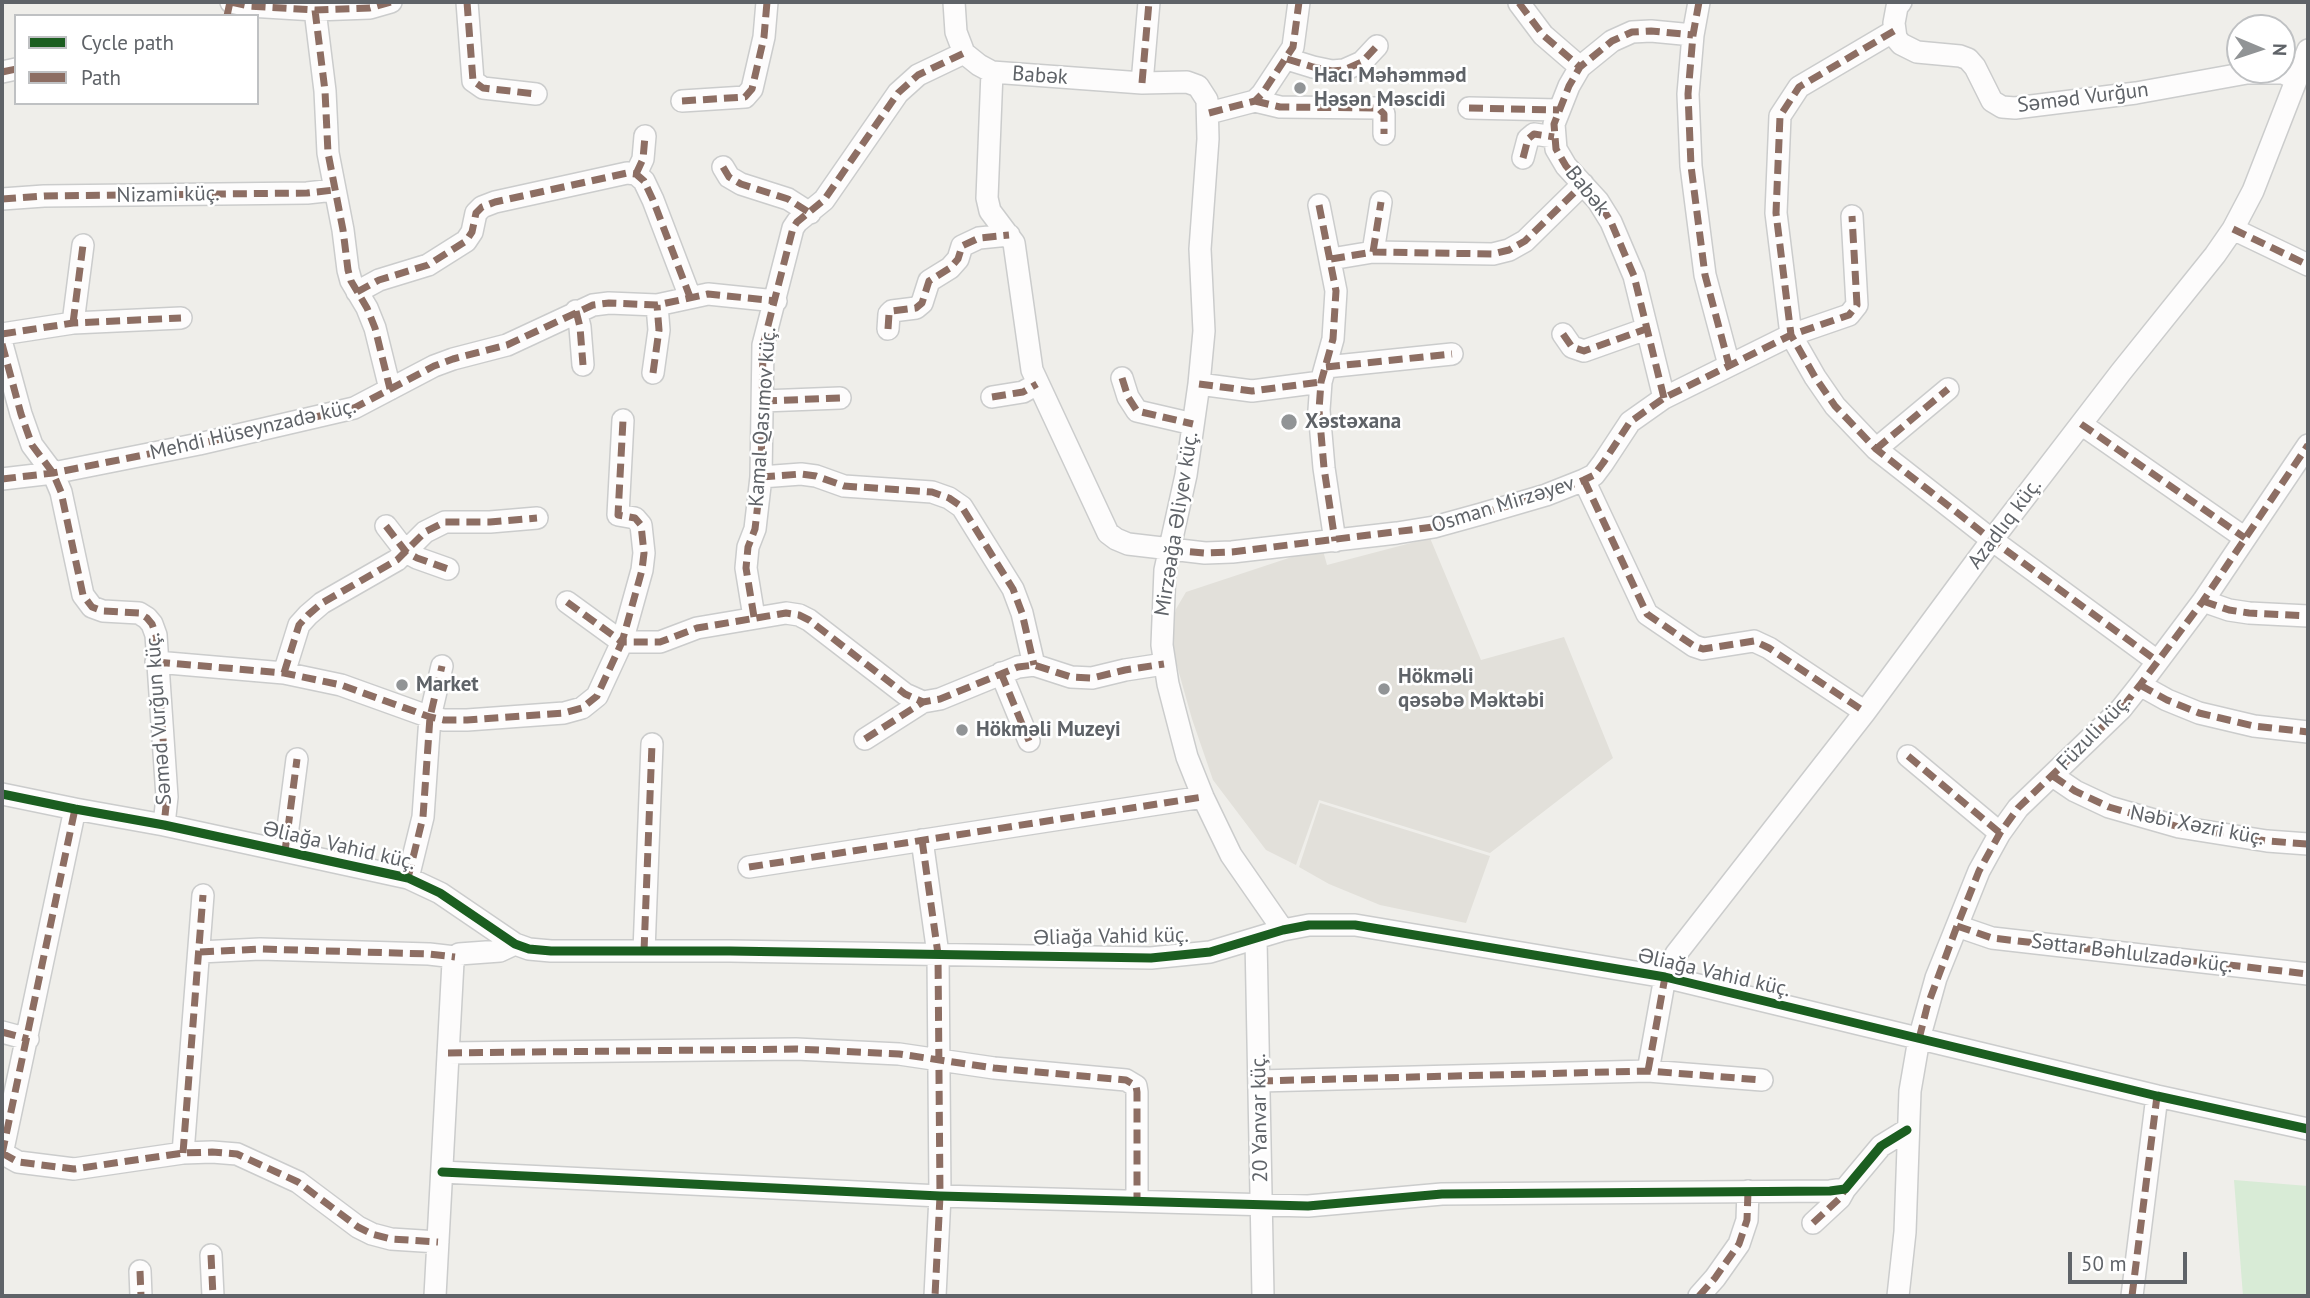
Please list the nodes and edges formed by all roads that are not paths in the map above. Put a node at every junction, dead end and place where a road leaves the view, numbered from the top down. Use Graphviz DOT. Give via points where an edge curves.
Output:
graph roads {
  1 [pos="230,2"];
  2 [pos="391,2"];
  3 [pos="467,2"];
  4 [pos="767,2"];
  5 [pos="954,2"];
  6 [pos="1149,2"];
  7 [pos="1299,2"];
  8 [pos="1699,2"];
  9 [pos="1901,2"];
  10 [pos="1519,4"];
  11 [pos="315,10"];
  12 [pos="1894,31"];
  13 [pos="1693,35"];
  14 [pos="1377,46"];
  15 [pos="2308,50"];
  16 [pos="964,53"];
  17 [pos="1287,59"];
  18 [pos="1580,67"];
  19 [pos="992,72"];
  20 [pos="2226,77"];
  21 [pos="2296,79"];
  22 [pos="1142,83"];
  23 [pos="2294,84"];
  24 [pos="1203,92"];
  25 [pos="536,94"];
  26 [pos="682,101"];
  27 [pos="1255,101"];
  28 [pos="1469,108"];
  29 [pos="1559,110"];
  30 [pos="1209,113"];
  31 [pos="1384,134"];
  32 [pos="645,136"];
  33 [pos="1554,136"];
  34 [pos="1523,158"];
  35 [pos="723,167"];
  36 [pos="636,174"];
  37 [pos="1583,184"];
  38 [pos="334,190"];
  39 [pos="2,199"];
  40 [pos="1381,202"];
  41 [pos="1319,205"];
  42 [pos="810,213"];
  43 [pos="1852,216"];
  44 [pos="2233,229"];
  45 [pos="1009,235"];
  46 [pos="83,245"];
  47 [pos="1373,252"];
  48 [pos="1331,259"];
  49 [pos="2308,265"];
  50 [pos="358,292"];
  51 [pos="690,297"];
  52 [pos="776,301"];
  53 [pos="657,305"];
  54 [pos="576,311"];
  55 [pos="181,318"];
  56 [pos="73,323"];
  57 [pos="888,329"];
  58 [pos="1646,329"];
  59 [pos="2,334"];
  60 [pos="1563,334"];
  61 [pos="1791,335"];
  62 [pos="2,344"];
  63 [pos="1452,354"];
  64 [pos="583,365"];
  65 [pos="1729,365"];
  66 [pos="653,373"];
  67 [pos="1324,375"];
  68 [pos="1122,377"];
  69 [pos="1037,384"];
  70 [pos="1199,384"];
  71 [pos="390,389"];
  72 [pos="1948,389"];
  73 [pos="992,397"];
  74 [pos="840,398"];
  75 [pos="1664,398"];
  76 [pos="762,401"];
  77 [pos="623,420"];
  78 [pos="1193,424"];
  79 [pos="2081,424"];
  80 [pos="1876,449"];
  81 [pos="2306,453"];
  82 [pos="52,473"];
  83 [pos="761,477"];
  84 [pos="2,479"];
  85 [pos="1584,480"];
  86 [pos="537,518"];
  87 [pos="386,526"];
  88 [pos="2245,538"];
  89 [pos="1992,540"];
  90 [pos="1335,541"];
  91 [pos="1169,550"];
  92 [pos="406,552"];
  93 [pos="448,569"];
  94 [pos="2203,601"];
  95 [pos="567,602"];
  96 [pos="2308,616"];
  97 [pos="754,617"];
  98 [pos="622,642"];
  99 [pos="2157,661"];
  100 [pos="156,662"];
  101 [pos="1164,664"];
  102 [pos="1034,665"];
  103 [pos="442,666"];
  104 [pos="285,673"];
  105 [pos="1001,673"];
  106 [pos="2140,685"];
  107 [pos="923,702"];
  108 [pos="1865,712"];
  109 [pos="430,717"];
  110 [pos="2308,732"];
  111 [pos="866,739"];
  112 [pos="1029,741"];
  113 [pos="652,744"];
  114 [pos="1908,756"];
  115 [pos="297,759"];
  116 [pos="2053,776"];
  117 [pos="2,794"];
  118 [pos="1203,797"];
  119 [pos="75,810"];
  120 [pos="164,825"];
  121 [pos="2000,833"];
  122 [pos="922,841"];
  123 [pos="2308,844"];
  124 [pos="285,851"];
  125 [pos="749,867"];
  126 [pos="408,878"];
  127 [pos="203,895"];
  128 [pos="1957,926"];
  129 [pos="1283,930"];
  130 [pos="1256,939"];
  131 [pos="515,944"];
  132 [pos="645,951"];
  133 [pos="200,952"];
  134 [pos="938,954"];
  135 [pos="455,957"];
  136 [pos="2308,974"];
  137 [pos="1665,977"];
  138 [pos="2,1032"];
  139 [pos="1919,1038"];
  140 [pos="28,1039"];
  141 [pos="448,1053"];
  142 [pos="940,1060"];
  143 [pos="1648,1071"];
  144 [pos="1762,1080"];
  145 [pos="1259,1082"];
  146 [pos="2157,1096"];
  147 [pos="2308,1129"];
  148 [pos="1907,1130"];
  149 [pos="2,1153"];
  150 [pos="183,1153"];
  151 [pos="442,1172"];
  152 [pos="1845,1189"];
  153 [pos="1748,1191"];
  154 [pos="940,1196"];
  155 [pos="1137,1200"];
  156 [pos="1262,1206"];
  157 [pos="1813,1223"];
  158 [pos="438,1242"];
  159 [pos="211,1255"];
  160 [pos="140,1271"];
  161 [pos="141,1296"];
  162 [pos="213,1296"];
  163 [pos="435,1296"];
  164 [pos="935,1296"];
  165 [pos="1263,1296"];
  166 [pos="1699,1296"];
  167 [pos="1898,1296"];
  168 [pos="2132,1296"];
  1 -- 11 [label="street"];
  2 -- 11 [label="street" via="370,8"];
  3 -- 25 [label="street" via="473,81 483,88"];
  4 -- 26 [label="street" via="752,89 745,97"];
  5 -- 16 [label="street" via="956,32"];
  6 -- 22 [label="street"];
  7 -- 17 [label="street"];
  8 -- 13 [label="street"];
  9 -- 12 [label="street" via="1894,16"];
  10 -- 18 [label="street" via="1543,35"];
  11 -- 38 [label="street"];
  12 -- 20 [label="street, Səməd Vurğun" via="1907,49 1968,59 1992,101 2002,107 2136,93"];
  12 -- 61 [label="street" via="1799,87 1780,116 1776,214"];
  13 -- 18 [label="street" via="1632,32 1612,41"];
  13 -- 65 [label="street" via="1688,94 1694,189 1705,275"];
  14 -- 17 [label="street" via="1362,62 1344,70 1313,68"];
  15 -- 21 [label="street, Azadlıq küç."];
  16 -- 19 [label="street, Babək"];
  16 -- 42 [label="street, Kamal Qasımov küç." via="918,75 898,93 824,200"];
  17 -- 27 [label="street"];
  18 -- 29 [label="street"];
  19 -- 22 [label="street, Babək"];
  19 -- 45 [label="street" via="987,198 990,211"];
  22 -- 24 [label="street, Babək" via="1187,82"];
  23 -- 44 [label="street, Azadlıq küç." via="2268,158"];
  24 -- 30 [label="street, Mirzəağa Əliyev küç."];
  27 -- 30 [label="street"];
  27 -- 31 [label="street" via="1280,107 1378,108 1384,114"];
  28 -- 29 [label="street"];
  29 -- 33 [label="street"];
  30 -- 70 [label="street, Mirzəağa Əliyev küç." via="1201,223 1204,331"];
  32 -- 36 [label="street"];
  33 -- 34 [label="street" via="1534,134"];
  33 -- 37 [label="street, Babək" via="1566,166"];
  35 -- 42 [label="street" via="741,184 788,199"];
  36 -- 50 [label="street" via="482,207 466,241 428,265 379,280"];
  36 -- 51 [label="street" via="653,200"];
  37 -- 47 [label="street" via="1525,241 1509,250 1493,254"];
  37 -- 58 [label="street, Babək" via="1611,222 1634,276"];
  38 -- 39 [label="street, Nizami küç."];
  38 -- 50 [label="street" via="348,270"];
  40 -- 47 [label="street"];
  41 -- 48 [label="street"];
  42 -- 52 [label="street, Kamal Qasımov küç." via="793,228"];
  43 -- 61 [label="street, Osman Mirzəyev" via="1857,305 1849,315"];
  44 -- 49 [label="street"];
  44 -- 79 [label="street, Azadlıq küç."];
  45 -- 57 [label="street" via="979,238 962,246 950,268 929,281 922,303 889,314"];
  45 -- 69 [label="street, Osman Mirzəyev"];
  46 -- 56 [label="street"];
  47 -- 48 [label="street"];
  48 -- 67 [label="street" via="1336,290 1333,340"];
  50 -- 71 [label="street" via="375,328"];
  51 -- 52 [label="street, Mehdi Hüseynzadə küç." via="708,294"];
  51 -- 53 [label="street, Mehdi Hüseynzadə küç."];
  52 -- 76 [label="street, Kamal Qasımov küç." via="763,345"];
  53 -- 54 [label="street, Mehdi Hüseynzadə küç." via="609,303"];
  53 -- 66 [label="street"];
  54 -- 64 [label="street"];
  54 -- 71 [label="street, Mehdi Hüseynzadə küç." via="507,345 453,359"];
  55 -- 56 [label="street"];
  56 -- 59 [label="street"];
  58 -- 60 [label="street" via="1584,351 1572,347"];
  58 -- 75 [label="street, Babək"];
  61 -- 65 [label="street, Osman Mirzəyev"];
  61 -- 80 [label="street" via="1835,406"];
  62 -- 82 [label="street, Səməd Vurğun küç." via="32,445"];
  63 -- 67 [label="street"];
  65 -- 75 [label="street, Osman Mirzəyev"];
  67 -- 70 [label="street" via="1252,391"];
  67 -- 90 [label="street" via="1319,410"];
  68 -- 78 [label="street" via="1137,411"];
  69 -- 73 [label="street" via="1023,392"];
  69 -- 91 [label="street, Osman Mirzəyev" via="1108,533 1128,544"];
  70 -- 78 [label="street, Mirzəağa Əliyev küç."];
  71 -- 82 [label="street, Mehdi Hüseynzadə küç." via="355,408 327,416"];
  72 -- 80 [label="street"];
  74 -- 76 [label="street"];
  75 -- 85 [label="street, Osman Mirzəyev" via="1630,422 1594,475"];
  76 -- 83 [label="street, Kamal Qasımov küç."];
  77 -- 98 [label="street" via="618,515 635,518 641,525 644,552"];
  78 -- 91 [label="street, Mirzəağa Əliyev küç."];
  79 -- 88 [label="street"];
  79 -- 89 [label="street, Azadlıq küç."];
  80 -- 89 [label="street"];
  81 -- 88 [label="street, Füzuli küç."];
  82 -- 84 [label="street, Mehdi Hüseynzadə küç."];
  82 -- 100 [label="street, Səməd Vurğun küç." via="61,492 83,595 92,607 103,611 139,613 147,618 156,635"];
  83 -- 97 [label="street, Kamal Qasımov küç." via="746,568"];
  83 -- 102 [label="street" via="801,474 844,486 932,492 949,498 962,507 1013,589"];
  85 -- 90 [label="street, Osman Mirzəyev" via="1434,527"];
  85 -- 108 [label="street" via="1647,614 1703,649 1754,641"];
  86 -- 92 [label="street" via="444,522 425,532"];
  87 -- 92 [label="street"];
  88 -- 94 [label="street, Füzuli küç."];
  89 -- 99 [label="street"];
  89 -- 108 [label="street, Azadlıq küç."];
  90 -- 91 [label="street, Osman Mirzəyev" via="1232,552"];
  91 -- 101 [label="street, Mirzəağa Əliyev küç." via="1161,621"];
  92 -- 93 [label="street"];
  92 -- 104 [label="street" via="308,615 299,625"];
  94 -- 96 [label="street" via="2239,611"];
  94 -- 99 [label="street, Füzuli küç."];
  95 -- 98 [label="street"];
  97 -- 98 [label="street" via="697,628 660,642"];
  97 -- 107 [label="street" via="786,613 809,620 905,694"];
  98 -- 109 [label="street" via="597,696 582,708 467,720"];
  99 -- 106 [label="street, Füzuli küç."];
  100 -- 104 [label="street"];
  100 -- 120 [label="street, Səməd Vurğun küç." via="167,797"];
  101 -- 102 [label="street" via="1092,678 1071,677"];
  101 -- 118 [label="street, Mirzəağa Əliyev küç." via="1187,757"];
  102 -- 105 [label="street"];
  103 -- 109 [label="street"];
  104 -- 109 [label="street" via="341,685"];
  105 -- 107 [label="street"];
  105 -- 112 [label="street"];
  106 -- 110 [label="street" via="2199,713"];
  106 -- 116 [label="street, Füzuli küç."];
  107 -- 111 [label="street"];
  108 -- 137 [label="street, Azadlıq küç." via="1686,940"];
  109 -- 126 [label="street" via="422,817"];
  113 -- 132 [label="street"];
  114 -- 121 [label="street"];
  115 -- 124 [label="street"];
  116 -- 121 [label="street, Füzuli küç." via="2018,808"];
  116 -- 123 [label="street, Nəbi Xəzri küç." via="2109,807 2167,823"];
  117 -- 119 [label="street, Əliağa Vahid küç."];
  118 -- 122 [label="street"];
  118 -- 129 [label="street, Mirzəağa Əliyev küç." via="1231,855"];
  119 -- 120 [label="street, Əliağa Vahid küç."];
  119 -- 140 [label="street"];
  120 -- 124 [label="street, Əliağa Vahid küç."];
  121 -- 128 [label="street, Füzuli küç."];
  122 -- 125 [label="street"];
  122 -- 134 [label="street"];
  124 -- 126 [label="street, Əliağa Vahid küç."];
  126 -- 131 [label="street, Əliağa Vahid küç."];
  127 -- 133 [label="street"];
  128 -- 136 [label="street, Səttar Bəhlulzadə küç." via="1992,938"];
  128 -- 139 [label="street, Füzuli küç."];
  129 -- 130 [label="street, Əliağa Vahid küç."];
  129 -- 137 [label="street, Əliağa Vahid küç." via="1321,923 1364,926"];
  130 -- 134 [label="street, Əliağa Vahid küç." via="1210,952 1151,958"];
  130 -- 145 [label="street, 20 Yanvar küç."];
  131 -- 132 [label="street, Əliağa Vahid küç." via="551,951"];
  131 -- 135 [label="street" via="500,951 465,952"];
  132 -- 134 [label="street, Əliağa Vahid küç."];
  133 -- 135 [label="street"];
  133 -- 150 [label="street"];
  134 -- 142 [label="street"];
  135 -- 141 [label="street"];
  137 -- 139 [label="street, Əliağa Vahid küç."];
  137 -- 143 [label="street, Azadlıq küç."];
  138 -- 140 [label="street"];
  139 -- 146 [label="street, Əliağa Vahid küç."];
  139 -- 148 [label="street, Füzuli küç."];
  140 -- 149 [label="street"];
  141 -- 142 [label="street" via="796,1049"];
  141 -- 151 [label="street"];
  142 -- 154 [label="street"];
  142 -- 155 [label="street" via="1126,1080 1136,1086"];
  143 -- 144 [label="street"];
  143 -- 145 [label="street"];
  145 -- 156 [label="street, 20 Yanvar küç."];
  146 -- 147 [label="street, Əliağa Vahid küç."];
  146 -- 168 [label="street"];
  148 -- 152 [label="street" via="1881,1146"];
  148 -- 167 [label="street, Füzuli küç." via="1905,1232"];
  149 -- 150 [label="street" via="18,1162 74,1169"];
  150 -- 158 [label="street" via="237,1154 298,1182 372,1234"];
  151 -- 154 [label="street"];
  151 -- 158 [label="street"];
  152 -- 153 [label="street"];
  152 -- 157 [label="street"];
  153 -- 156 [label="street" via="1442,1194 1350,1204"];
  153 -- 166 [label="street" via="1738,1244"];
  154 -- 155 [label="street"];
  154 -- 164 [label="street"];
  155 -- 156 [label="street"];
  156 -- 165 [label="street, 20 Yanvar küç."];
  158 -- 163 [label="street"];
  159 -- 162 [label="street"];
  160 -- 161 [label="street"];
}
